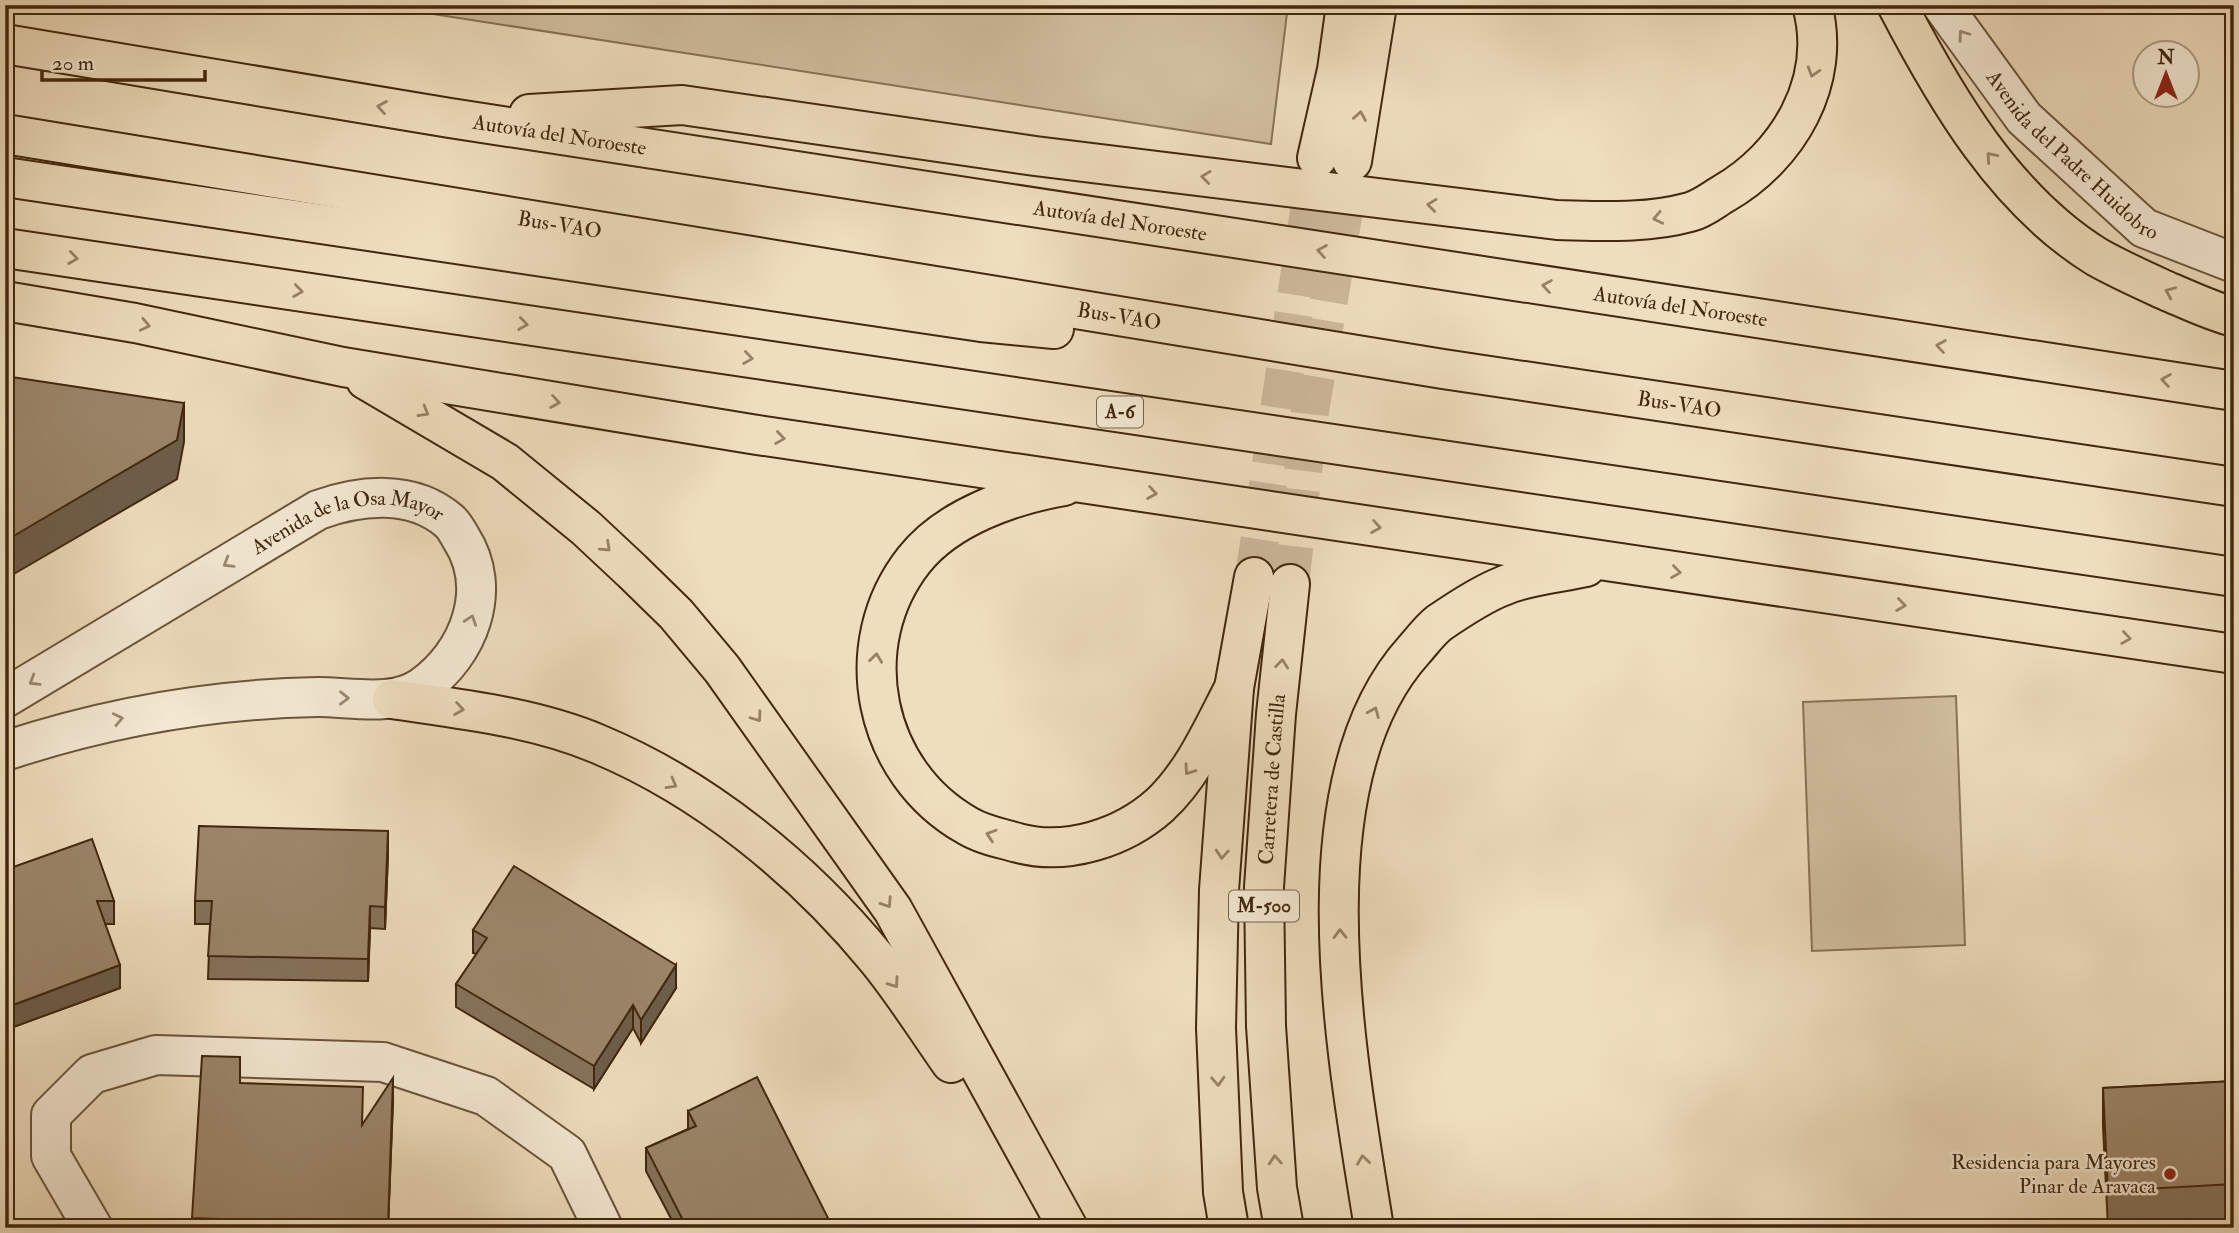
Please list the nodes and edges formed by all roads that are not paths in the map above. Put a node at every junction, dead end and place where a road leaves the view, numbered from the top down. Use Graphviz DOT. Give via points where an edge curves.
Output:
graph roads {
  1 [pos="1346,5"];
  2 [pos="1377,5"];
  3 [pos="1392,5"];
  4 [pos="1812,5"];
  5 [pos="1897,5"];
  6 [pos="1942,5"];
  7 [pos="5,44"];
  8 [pos="1368,71"];
  9 [pos="450,118"];
  10 [pos="5,134"];
  11 [pos="5,177"];
  12 [pos="5,248"];
  13 [pos="2234,263"];
  14 [pos="5,301"];
  15 [pos="2234,317"];
  16 [pos="343,367"];
  17 [pos="1443,369"];
  18 [pos="2234,391"];
  19 [pos="1084,482"];
  20 [pos="2234,487"];
  21 [pos="1608,562"];
  22 [pos="2234,577"];
  23 [pos="2234,654"];
  24 [pos="1234,688"];
  25 [pos="5,698"];
  26 [pos="392,699"];
  27 [pos="5,751"];
  28 [pos="93,1228"];
  29 [pos="603,1228"];
  30 [pos="1067,1228"];
  31 [pos="1229,1228"];
  32 [pos="1284,1228"];
  33 [pos="1374,1228"];
  1 -- 8 [label="highway, one-way" via="1337,70 1334,160"];
  2 -- 8 [label="highway"];
  3 -- 8 [label="highway"];
  4 -- 9 [label="highway, one-way" via="1818,59 1800,117 1783,144 1747,180 1694,211 1641,222 1557,220 1035,156 682,106"];
  15 -- 5 [label="highway, one-way" via="2139,279 2050,222 1976,140 1925,60"];
  13 -- 6 [label="street, Avenida del Padre Huidobro, one-way" via="2144,228 2024,118"];
  9 -- 7 [label="highway, Autovía del Noroeste, one-way"];
  18 -- 9 [label="highway, Autovía del Noroeste, one-way"];
  10 -- 17 [label="highway, Bus-VAO"];
  11 -- 17 [label="highway" via="981,322"];
  12 -- 22 [label="highway, A-6, one-way"];
  14 -- 16 [label="highway, one-way"];
  16 -- 19 [label="highway, one-way" via="751,434"];
  16 -- 30 [label="highway, one-way" via="505,462 586,528 692,632 892,910"];
  17 -- 20 [label="highway, Bus-VAO"];
  19 -- 21 [label="highway, one-way"];
  24 -- 19 [label="highway, one-way" via="1198,758 1163,803 1120,832 1061,849 1026,845 969,827 934,800 907,770 881,714 875,672 888,605 903,576 915,558 957,524 1034,492"];
  21 -- 23 [label="highway, one-way"];
  33 -- 21 [label="highway, one-way" via="1340,954 1338,867 1356,756 1398,668 1437,624 1504,585"];
  24 -- 31 [label="highway, M-500, one-way" via="1219,890 1216,1028 1223,1192"];
  32 -- 24 [label="highway, Carretera de Castilla / M-500, one-way" via="1266,1026 1264,887 1276,714 1272,580"];
  26 -- 25 [label="street, Avenida de la Osa Mayor, one-way" via="421,688 456,655 474,618 477,585 470,551 451,522 408,500 379,498 350,499 318,510"];
  27 -- 26 [label="street, Avenida de la Osa Mayor, one-way" via="75,728 170,708 319,697"];
  26 -- 30 [label="highway, one-way" via="534,724 598,744 687,792 769,851 808,884 878,961"];
  28 -- 29 [label="street" via="51,1156 51,1115 92,1074 156,1055 383,1062 486,1096 567,1154"];
}
